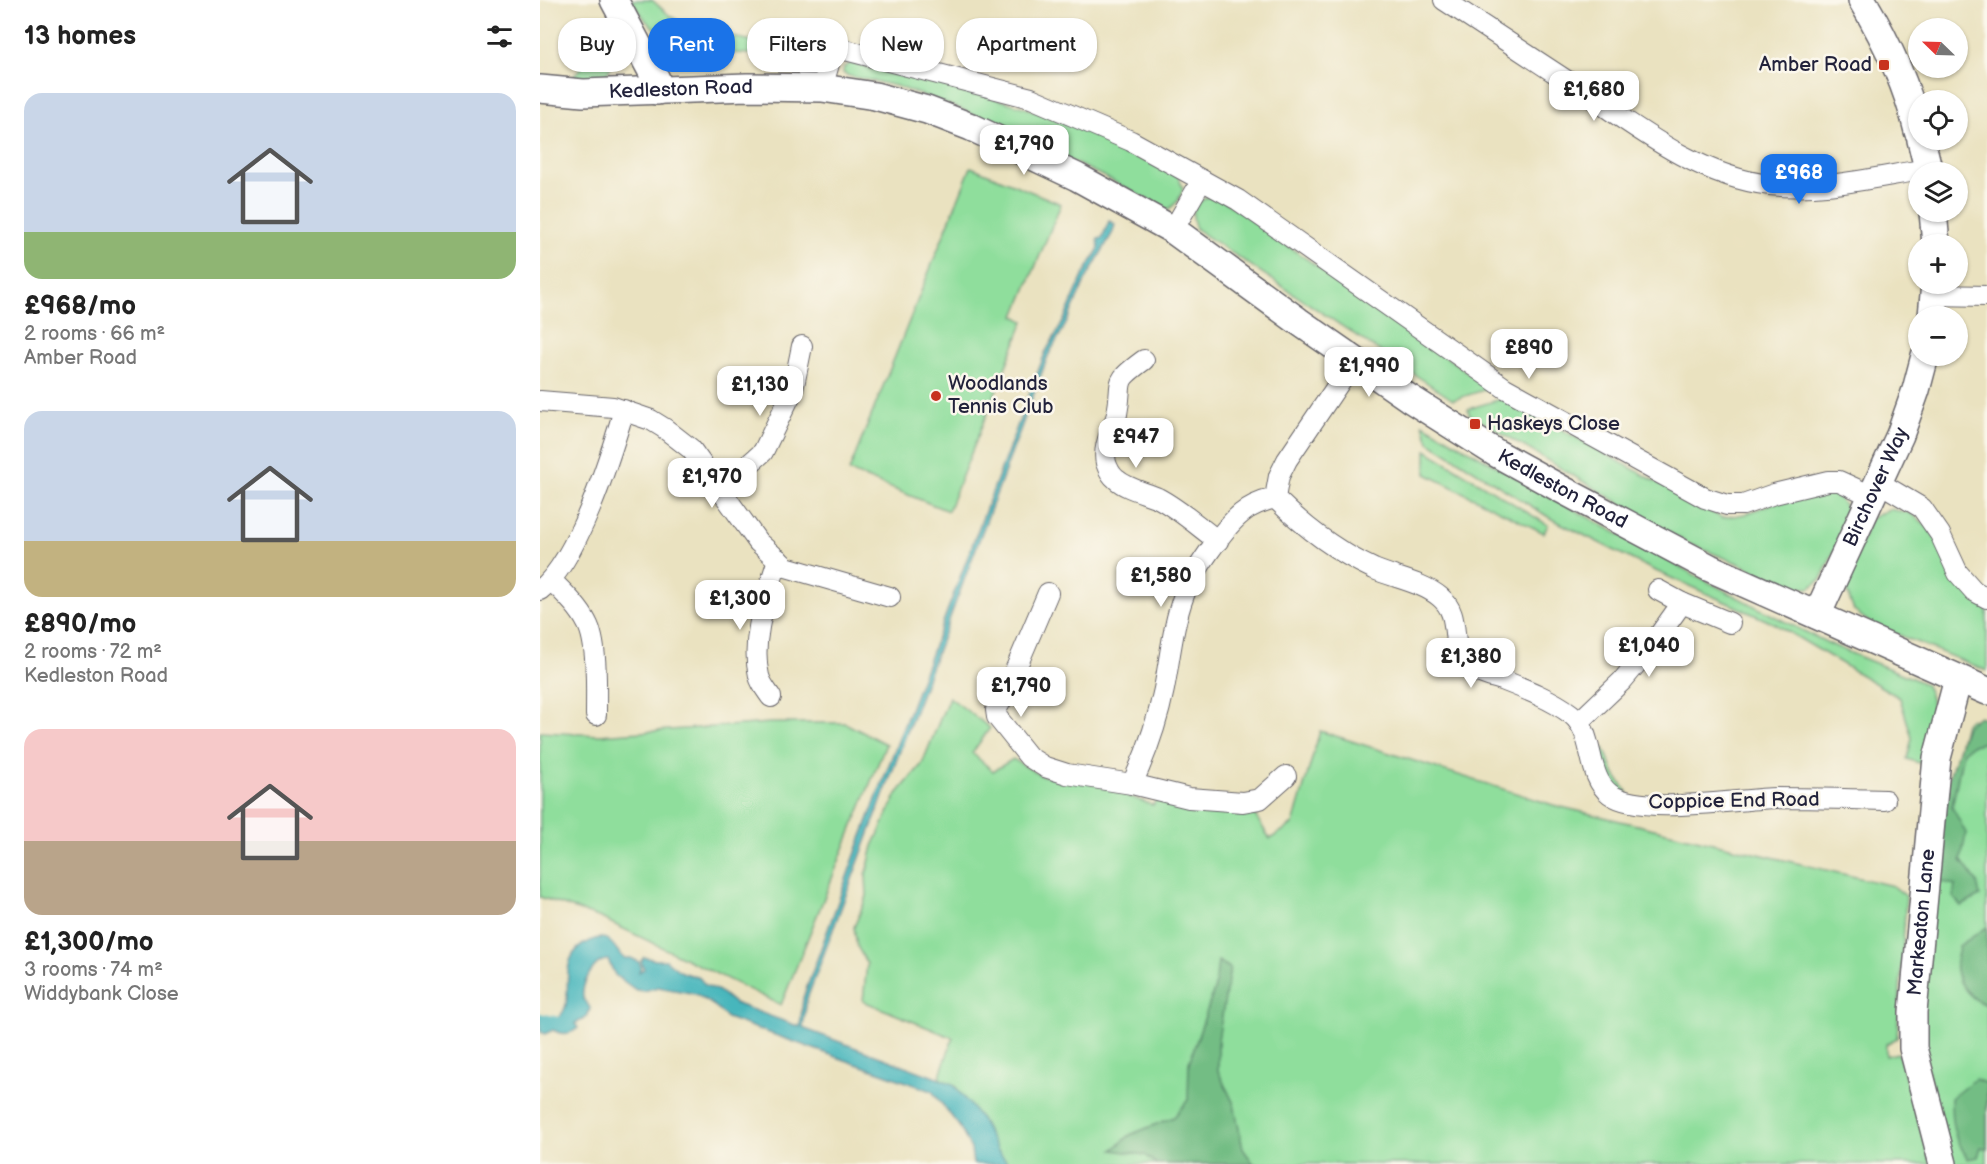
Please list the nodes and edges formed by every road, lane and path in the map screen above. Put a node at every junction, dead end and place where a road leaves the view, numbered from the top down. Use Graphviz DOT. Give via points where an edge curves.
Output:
graph roads {
  1 [pos="614,0"];
  2 [pos="1444,0"];
  3 [pos="1862,0"];
  4 [pos="822,88"];
  5 [pos="540,90"];
  6 [pos="657,91"];
  7 [pos="1908,95"];
  8 [pos="1908,174"];
  9 [pos="1202,180"];
  10 [pos="1173,230"];
  11 [pos="1987,296"];
  12 [pos="1934,298"];
  13 [pos="802,346"];
  14 [pos="1144,360"];
  15 [pos="1354,361"];
  16 [pos="1922,366"];
  17 [pos="540,401"];
  18 [pos="624,410"];
  19 [pos="721,489"];
  20 [pos="1875,489"];
  21 [pos="1275,498"];
  22 [pos="1218,541"];
  23 [pos="778,560"];
  24 [pos="546,585"];
  25 [pos="1658,590"];
  26 [pos="1048,593"];
  27 [pos="890,597"];
  28 [pos="1987,598"];
  29 [pos="1682,603"];
  30 [pos="1817,615"];
  31 [pos="1730,622"];
  32 [pos="1958,679"];
  33 [pos="1987,691"];
  34 [pos="771,697"];
  35 [pos="596,715"];
  36 [pos="1579,722"];
  37 [pos="1286,776"];
  38 [pos="1132,784"];
  39 [pos="1885,800"];
  40 [pos="1943,1164"];
  1 -- 6 [label="street" via="656,79"];
  2 -- 8 [label="street" via="1604,106 1713,171 1770,185 1803,186"];
  3 -- 7 [label="street" via="1893,56"];
  4 -- 6 [label="street, Kedleston Road"];
  4 -- 9 [label="street" via="834,47 1031,98 1131,141"];
  4 -- 10 [label="street, Kedleston Road" via="875,96 971,126 1077,177"];
  5 -- 6 [label="street, Kedleston Road"];
  9 -- 10 [label="street"];
  9 -- 20 [label="street" via="1239,200 1504,388 1705,498 1743,505 1828,481"];
  10 -- 15 [label="street, Kedleston Road"];
  11 -- 12 [label="street"];
  13 -- 19 [label="street" via="793,390 763,452"];
  14 -- 22 [label="street" via="1119,383 1106,462 1123,484 1160,499"];
  15 -- 21 [label="street" via="1287,460"];
  15 -- 30 [label="street, Kedleston Road" via="1496,453 1597,509 1710,568"];
  16 -- 20 [label="street, Birchover Way" via="1910,410"];
  17 -- 18 [label="street"];
  18 -- 19 [label="street" via="651,420 677,437"];
  18 -- 24 [label="street" via="588,511"];
  19 -- 23 [label="street" via="758,542"];
  20 -- 28 [label="street" via="1922,508 1940,534 1958,573 1974,591"];
  20 -- 30 [label="street, Birchover Way"];
  21 -- 22 [label="street" via="1240,514"];
  21 -- 36 [label="street" via="1341,553 1438,595 1453,612 1461,658 1473,669 1547,700"];
  22 -- 38 [label="street" via="1184,594 1150,746"];
  23 -- 27 [label="street" via="786,567"];
  23 -- 34 [label="street" via="756,652 760,679"];
  24 -- 35 [label="street" via="580,612 591,631"];
  25 -- 29 [label="street"];
  26 -- 38 [label="street" via="996,710 997,717 1029,757 1045,766 1067,774"];
  29 -- 31 [label="street"];
  29 -- 36 [label="street" via="1622,681"];
  30 -- 32 [label="street, Kedleston Road"];
  32 -- 33 [label="street, Kedleston Road"];
  32 -- 40 [label="street, Markeaton Lane" via="1937,758 1913,1012 1913,1048"];
  36 -- 39 [label="street, Coppice End Road" via="1599,782 1624,801 1686,805 1775,798"];
  37 -- 38 [label="street" via="1260,799 1243,802 1189,798"];
}
